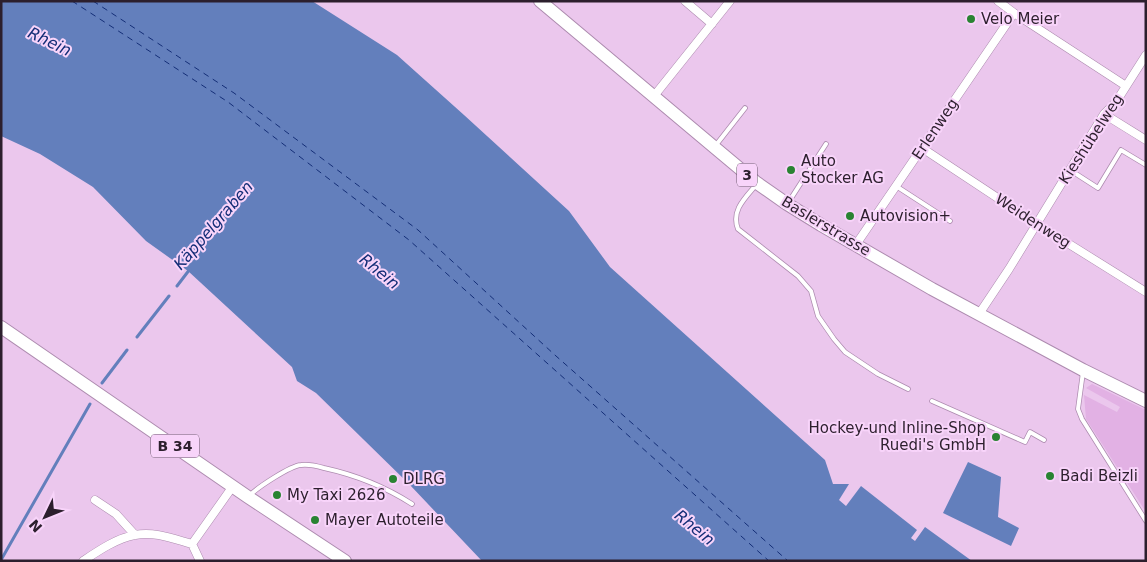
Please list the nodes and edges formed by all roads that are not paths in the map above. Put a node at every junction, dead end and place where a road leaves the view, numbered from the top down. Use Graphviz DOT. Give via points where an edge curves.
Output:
graph roads {
  1 [pos="540,1"];
  2 [pos="685,1"];
  3 [pos="730,1"];
  4 [pos="998,1"];
  5 [pos="1014,13"];
  6 [pos="712,24"];
  7 [pos="1146,54"];
  8 [pos="1126,86"];
  9 [pos="654,96"];
  10 [pos="745,108"];
  11 [pos="1104,114"];
  12 [pos="1146,140"];
  13 [pos="826,144"];
  14 [pos="714,148"];
  15 [pos="922,148"];
  16 [pos="1146,165"];
  17 [pos="1070,170"];
  18 [pos="757,183"];
  19 [pos="896,186"];
  20 [pos="787,204"];
  21 [pos="950,220"];
  22 [pos="1037,224"];
  23 [pos="856,246"];
  24 [pos="1146,292"];
  25 [pos="979,314"];
  26 [pos="3,333"];
  27 [pos="1083,370"];
  28 [pos="908,389"];
  29 [pos="932,401"];
  30 [pos="1146,401"];
  31 [pos="1044,440"];
  32 [pos="232,486"];
  33 [pos="248,497"];
  34 [pos="95,500"];
  35 [pos="412,504"];
  36 [pos="1146,521"];
  37 [pos="135,535"];
  38 [pos="192,544"];
  39 [pos="83,561"];
  40 [pos="200,561"];
  41 [pos="344,561"];
  1 -- 9 [label="main road, Baslerstrasse / 3"];
  2 -- 6 [label="street"];
  3 -- 6 [label="street"];
  4 -- 5 [label="street"];
  5 -- 8 [label="street"];
  5 -- 15 [label="street, Erlenweg"];
  6 -- 9 [label="street"];
  7 -- 8 [label="street, Kieshübelweg"];
  8 -- 11 [label="street, Kieshübelweg"];
  9 -- 14 [label="main road, Baslerstrasse / 3"];
  10 -- 14 [label="lane"];
  11 -- 12 [label="street"];
  11 -- 17 [label="street, Kieshübelweg"];
  13 -- 20 [label="lane"];
  14 -- 18 [label="main road, Baslerstrasse / 3"];
  15 -- 19 [label="street, Erlenweg"];
  15 -- 22 [label="street, Weidenweg"];
  16 -- 17 [label="lane" via="1121,150 1098,188"];
  17 -- 22 [label="street, Kieshübelweg"];
  18 -- 20 [label="main road, Baslerstrasse / 3"];
  18 -- 28 [label="lane" via="739,207 734,220 738,229 798,276 811,291 818,316 845,352"];
  19 -- 21 [label="lane"];
  19 -- 23 [label="street, Erlenweg"];
  20 -- 23 [label="main road, Baslerstrasse / 3"];
  22 -- 24 [label="street, Weidenweg"];
  22 -- 25 [label="street, Kieshübelweg"];
  23 -- 25 [label="main road, Baslerstrasse / 3"];
  25 -- 27 [label="main road, Baslerstrasse / 3"];
  26 -- 32 [label="main road, B 34"];
  27 -- 30 [label="main road, Baslerstrasse / 3"];
  27 -- 36 [label="lane" via="1078,409 1082,419"];
  29 -- 31 [label="lane" via="1025,442 1030,432"];
  32 -- 33 [label="main road, B 34"];
  32 -- 38 [label="street"];
  33 -- 35 [label="lane" via="257,488 292,468 308,465 369,480"];
  33 -- 41 [label="main road, B 34"];
  34 -- 37 [label="street" via="116,514"];
  37 -- 38 [label="street" via="162,535"];
  37 -- 39 [label="street" via="104,547"];
  38 -- 40 [label="street"];
}
